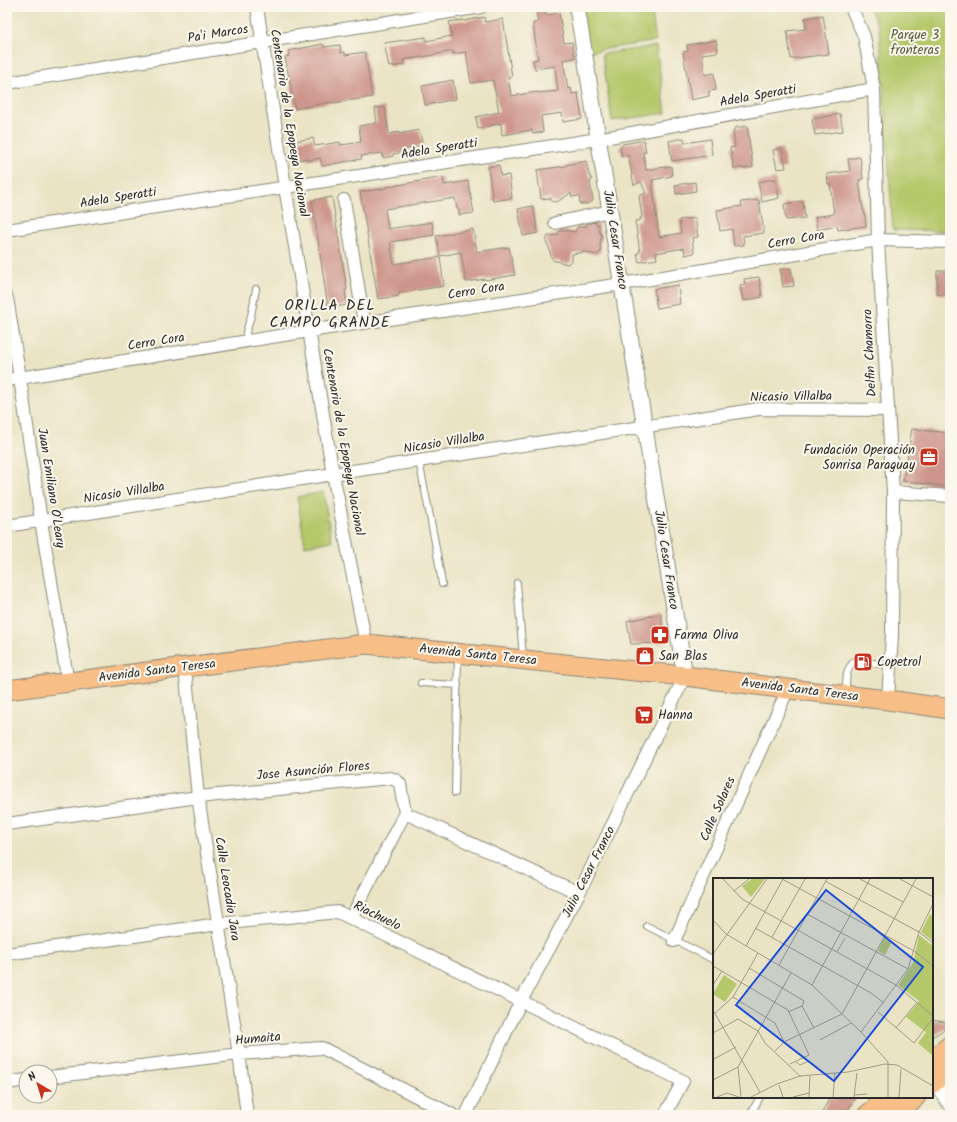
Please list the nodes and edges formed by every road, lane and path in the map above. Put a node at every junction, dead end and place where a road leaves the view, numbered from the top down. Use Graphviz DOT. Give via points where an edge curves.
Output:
graph roads {
  1 [pos="257,7"];
  2 [pos="481,7"];
  3 [pos="577,7"];
  4 [pos="851,7"];
  5 [pos="262,41"];
  6 [pos="7,83"];
  7 [pos="874,90"];
  8 [pos="598,139"];
  9 [pos="285,187"];
  10 [pos="344,200"];
  11 [pos="610,211"];
  12 [pos="555,223"];
  13 [pos="7,230"];
  14 [pos="878,240"];
  15 [pos="950,242"];
  16 [pos="622,284"];
  17 [pos="256,289"];
  18 [pos="7,298"];
  19 [pos="364,322"];
  20 [pos="309,330"];
  21 [pos="246,341"];
  22 [pos="20,378"];
  23 [pos="7,380"];
  24 [pos="888,410"];
  25 [pos="645,426"];
  26 [pos="419,461"];
  27 [pos="333,474"];
  28 [pos="893,492"];
  29 [pos="950,496"];
  30 [pos="42,521"];
  31 [pos="7,526"];
  32 [pos="517,583"];
  33 [pos="442,584"];
  34 [pos="366,644"];
  35 [pos="458,653"];
  36 [pos="523,660"];
  37 [pos="890,665"];
  38 [pos="185,668"];
  39 [pos="685,676"];
  40 [pos="68,683"];
  41 [pos="420,684"];
  42 [pos="458,685"];
  43 [pos="788,689"];
  44 [pos="7,690"];
  45 [pos="845,695"];
  46 [pos="888,700"];
  47 [pos="950,709"];
  48 [pos="455,793"];
  49 [pos="198,797"];
  50 [pos="405,813"];
  51 [pos="7,824"];
  52 [pos="579,894"];
  53 [pos="351,918"];
  54 [pos="219,924"];
  55 [pos="647,926"];
  56 [pos="674,941"];
  57 [pos="7,954"];
  58 [pos="713,960"];
  59 [pos="521,1000"];
  60 [pos="950,1046"];
  61 [pos="239,1054"];
  62 [pos="950,1067"];
  63 [pos="933,1075"];
  64 [pos="58,1076"];
  65 [pos="18,1081"];
  66 [pos="7,1083"];
  67 [pos="759,1098"];
  68 [pos="889,1098"];
  69 [pos="914,1098"];
  70 [pos="950,1103"];
  71 [pos="247,1115"];
  72 [pos="452,1115"];
  73 [pos="466,1115"];
  74 [pos="665,1115"];
  75 [pos="750,1115"];
  76 [pos="868,1115"];
  77 [pos="894,1115"];
  1 -- 5 [label="street, Centenario de la Epopeya Nacional"];
  2 -- 5 [label="street, Pa'i Marcos"];
  3 -- 8 [label="street, Julio Cesar Franco"];
  4 -- 7 [label="street, Delfin Chamorro" via="864,36"];
  5 -- 6 [label="street, Pa'i Marcos"];
  5 -- 9 [label="street, Centenario de la Epopeya Nacional"];
  7 -- 8 [label="street, Adela Speratti"];
  7 -- 14 [label="street, Delfin Chamorro"];
  8 -- 9 [label="street, Adela Speratti"];
  8 -- 11 [label="street, Julio Cesar Franco"];
  9 -- 13 [label="street, Adela Speratti"];
  9 -- 20 [label="street, Centenario de la Epopeya Nacional"];
  10 -- 19 [label="street"];
  11 -- 12 [label="street"];
  11 -- 16 [label="street, Julio Cesar Franco"];
  14 -- 15 [label="street, Cerro Cora"];
  14 -- 16 [label="street, Cerro Cora"];
  14 -- 24 [label="street, Delfin Chamorro"];
  16 -- 19 [label="street, Cerro Cora"];
  16 -- 25 [label="street, Julio Cesar Franco"];
  17 -- 21 [label="lane"];
  18 -- 22 [label="street, Juan Emiliano O'Leary"];
  19 -- 20 [label="street, Cerro Cora"];
  20 -- 21 [label="street, Cerro Cora"];
  20 -- 27 [label="street, Centenario de la Epopeya Nacional"];
  21 -- 22 [label="street, Cerro Cora"];
  22 -- 23 [label="street, Cerro Cora"];
  22 -- 30 [label="street, Juan Emiliano O'Leary"];
  24 -- 25 [label="street, Nicasio Villalba" via="759,409"];
  24 -- 28 [label="street, Delfin Chamorro"];
  25 -- 26 [label="street, Nicasio Villalba"];
  25 -- 39 [label="street, Julio Cesar Franco"];
  26 -- 27 [label="street, Nicasio Villalba"];
  26 -- 33 [label="lane"];
  27 -- 30 [label="street, Nicasio Villalba"];
  27 -- 34 [label="street, Centenario de la Epopeya Nacional"];
  28 -- 29 [label="street"];
  28 -- 37 [label="street, Delfin Chamorro"];
  30 -- 31 [label="street, Nicasio Villalba"];
  30 -- 40 [label="street, Juan Emiliano O'Leary"];
  32 -- 36 [label="lane"];
  34 -- 35 [label="main road, Avenida Santa Teresa"];
  34 -- 38 [label="main road, Avenida Santa Teresa"];
  35 -- 36 [label="main road, Avenida Santa Teresa"];
  35 -- 42 [label="lane"];
  36 -- 39 [label="main road, Avenida Santa Teresa"];
  37 -- 45 [label="lane" via="855,662 850,664"];
  37 -- 46 [label="street, Delfin Chamorro"];
  38 -- 40 [label="main road, Avenida Santa Teresa"];
  38 -- 49 [label="street, Calle Leocadio Jara"];
  39 -- 43 [label="main road, Avenida Santa Teresa"];
  39 -- 52 [label="street, Julio Cesar Franco"];
  40 -- 44 [label="main road, Avenida Santa Teresa"];
  41 -- 42 [label="lane"];
  42 -- 48 [label="lane"];
  43 -- 45 [label="main road, Avenida Santa Teresa"];
  43 -- 56 [label="street, Calle Solares"];
  45 -- 46 [label="main road, Avenida Santa Teresa"];
  46 -- 47 [label="main road, Avenida Santa Teresa"];
  49 -- 50 [label="street, Jose Asunción Flores" via="390,778 400,784"];
  49 -- 51 [label="street, Jose Asunción Flores"];
  49 -- 54 [label="street, Calle Leocadio Jara"];
  50 -- 52 [label="street"];
  50 -- 53 [label="street"];
  52 -- 59 [label="street, Julio Cesar Franco"];
  53 -- 54 [label="street, Riachuelo" via="338,912"];
  53 -- 59 [label="street, Riachuelo"];
  54 -- 57 [label="street, Riachuelo"];
  54 -- 61 [label="street, Calle Leocadio Jara"];
  55 -- 56 [label="lane"];
  56 -- 58 [label="lane"];
  59 -- 73 [label="street, Julio Cesar Franco"];
  59 -- 74 [label="street, Riachuelo" via="682,1081"];
  60 -- 63 [label="highway"];
  61 -- 64 [label="street, Humaita"];
  61 -- 71 [label="street, Calle Leocadio Jara"];
  61 -- 72 [label="street, Humaita" via="322,1048"];
  62 -- 63 [label="highway"];
  63 -- 70 [label="street"];
  65 -- 66 [label="street"];
  67 -- 75 [label="lane"];
  68 -- 76 [label="highway"];
  69 -- 77 [label="highway"];
}
